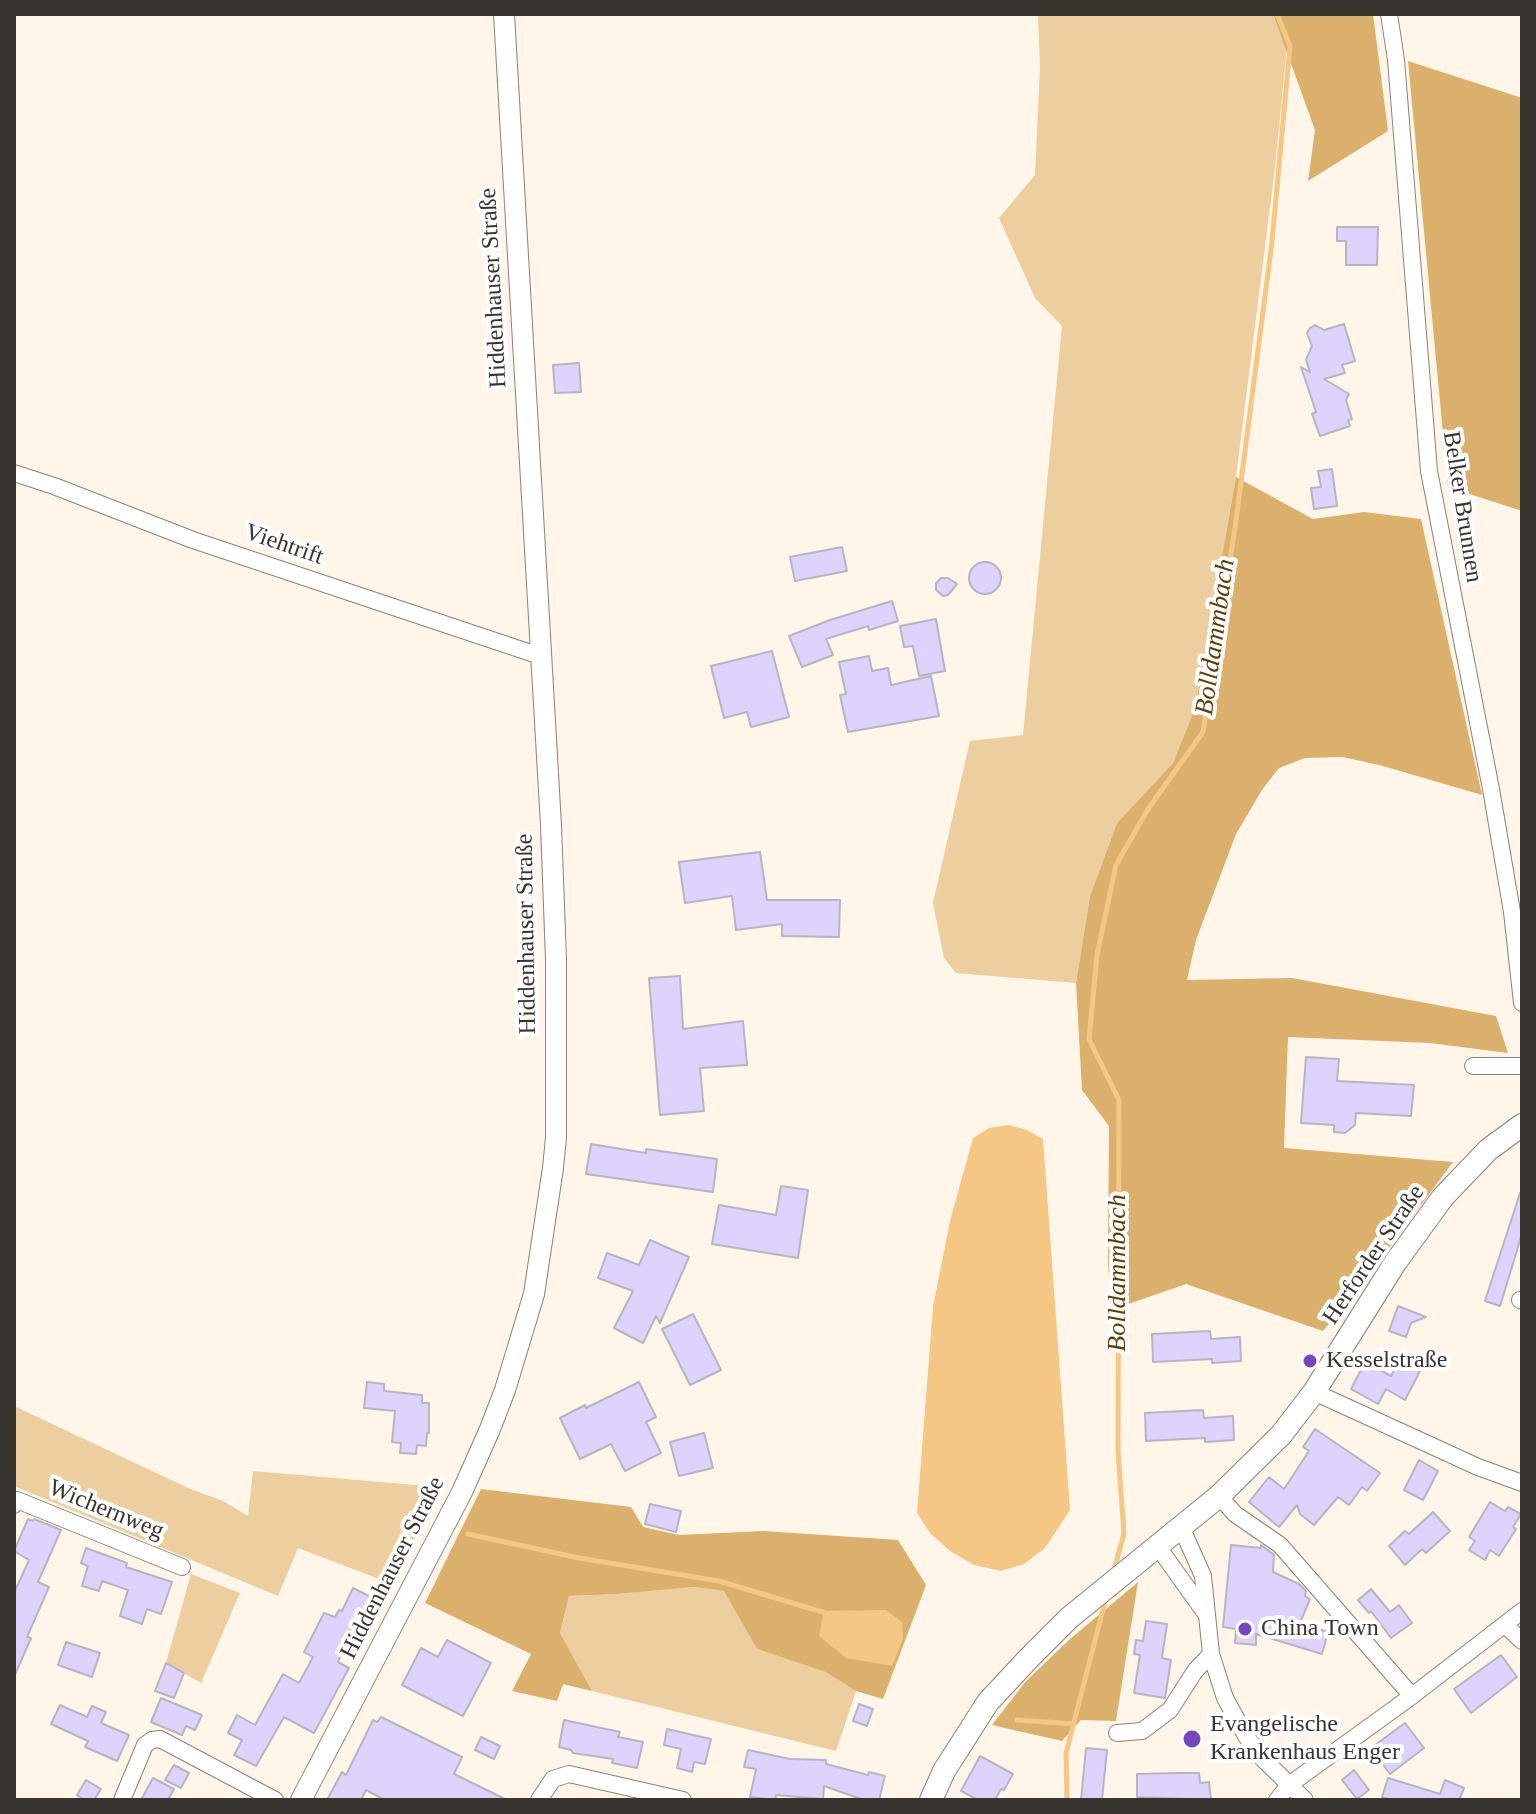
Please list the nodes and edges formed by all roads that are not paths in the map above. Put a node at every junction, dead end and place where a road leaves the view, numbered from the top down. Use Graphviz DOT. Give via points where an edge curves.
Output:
graph roads {
  1 [pos="504,14"];
  2 [pos="1389,14"];
  3 [pos="14,473"];
  4 [pos="540,656"];
  5 [pos="1522,1003"];
  6 [pos="1473,1066"];
  7 [pos="1522,1066"];
  8 [pos="1522,1125"];
  9 [pos="1314,1392"];
  10 [pos="1522,1483"];
  11 [pos="1219,1496"];
  12 [pos="14,1505"];
  13 [pos="1182,1529"];
  14 [pos="1151,1552"];
  15 [pos="182,1567"];
  16 [pos="1522,1611"];
  17 [pos="1207,1615"];
  18 [pos="1505,1625"];
  19 [pos="1522,1641"];
  20 [pos="1211,1654"];
  21 [pos="1412,1696"];
  22 [pos="1117,1733"];
  23 [pos="1289,1785"];
  24 [pos="122,1800"];
  25 [pos="275,1800"];
  26 [pos="301,1800"];
  27 [pos="539,1800"];
  28 [pos="683,1800"];
  29 [pos="931,1800"];
  30 [pos="1277,1800"];
  31 [pos="1305,1800"];
  1 -- 4 [label="street, Hiddenhauser Straße"];
  2 -- 5 [label="street, Belker Brunnen" via="1429,471 1491,789"];
  3 -- 4 [label="street, Viehtrift" via="193,540"];
  4 -- 26 [label="street, Hiddenhauser Straße" via="556,960 556,1138 534,1294 505,1390 462,1492"];
  6 -- 7 [label="street"];
  8 -- 9 [label="main road, Herforder Straße" via="1488,1150 1443,1197"];
  9 -- 10 [label="street"];
  9 -- 11 [label="main road, Herforder Straße" via="1281,1435"];
  11 -- 13 [label="main road, Herforder Straße"];
  11 -- 21 [label="street" via="1235,1514 1280,1545"];
  12 -- 15 [label="street, Wichernweg" via="17,1500"];
  13 -- 14 [label="main road, Herforder Straße"];
  13 -- 17 [label="street" via="1203,1576"];
  14 -- 17 [label="street"];
  14 -- 29 [label="main road, Herforder Straße" via="1059,1628 988,1702"];
  16 -- 18 [label="street"];
  17 -- 20 [label="street"];
  18 -- 19 [label="street"];
  18 -- 21 [label="street"];
  20 -- 22 [label="street" via="1170,1710 1142,1731"];
  20 -- 23 [label="street" via="1225,1698 1246,1736"];
  21 -- 23 [label="street"];
  23 -- 30 [label="street"];
  23 -- 31 [label="street"];
  24 -- 25 [label="street" via="145,1745 160,1739"];
  27 -- 28 [label="street" via="553,1779 569,1774"];
}
